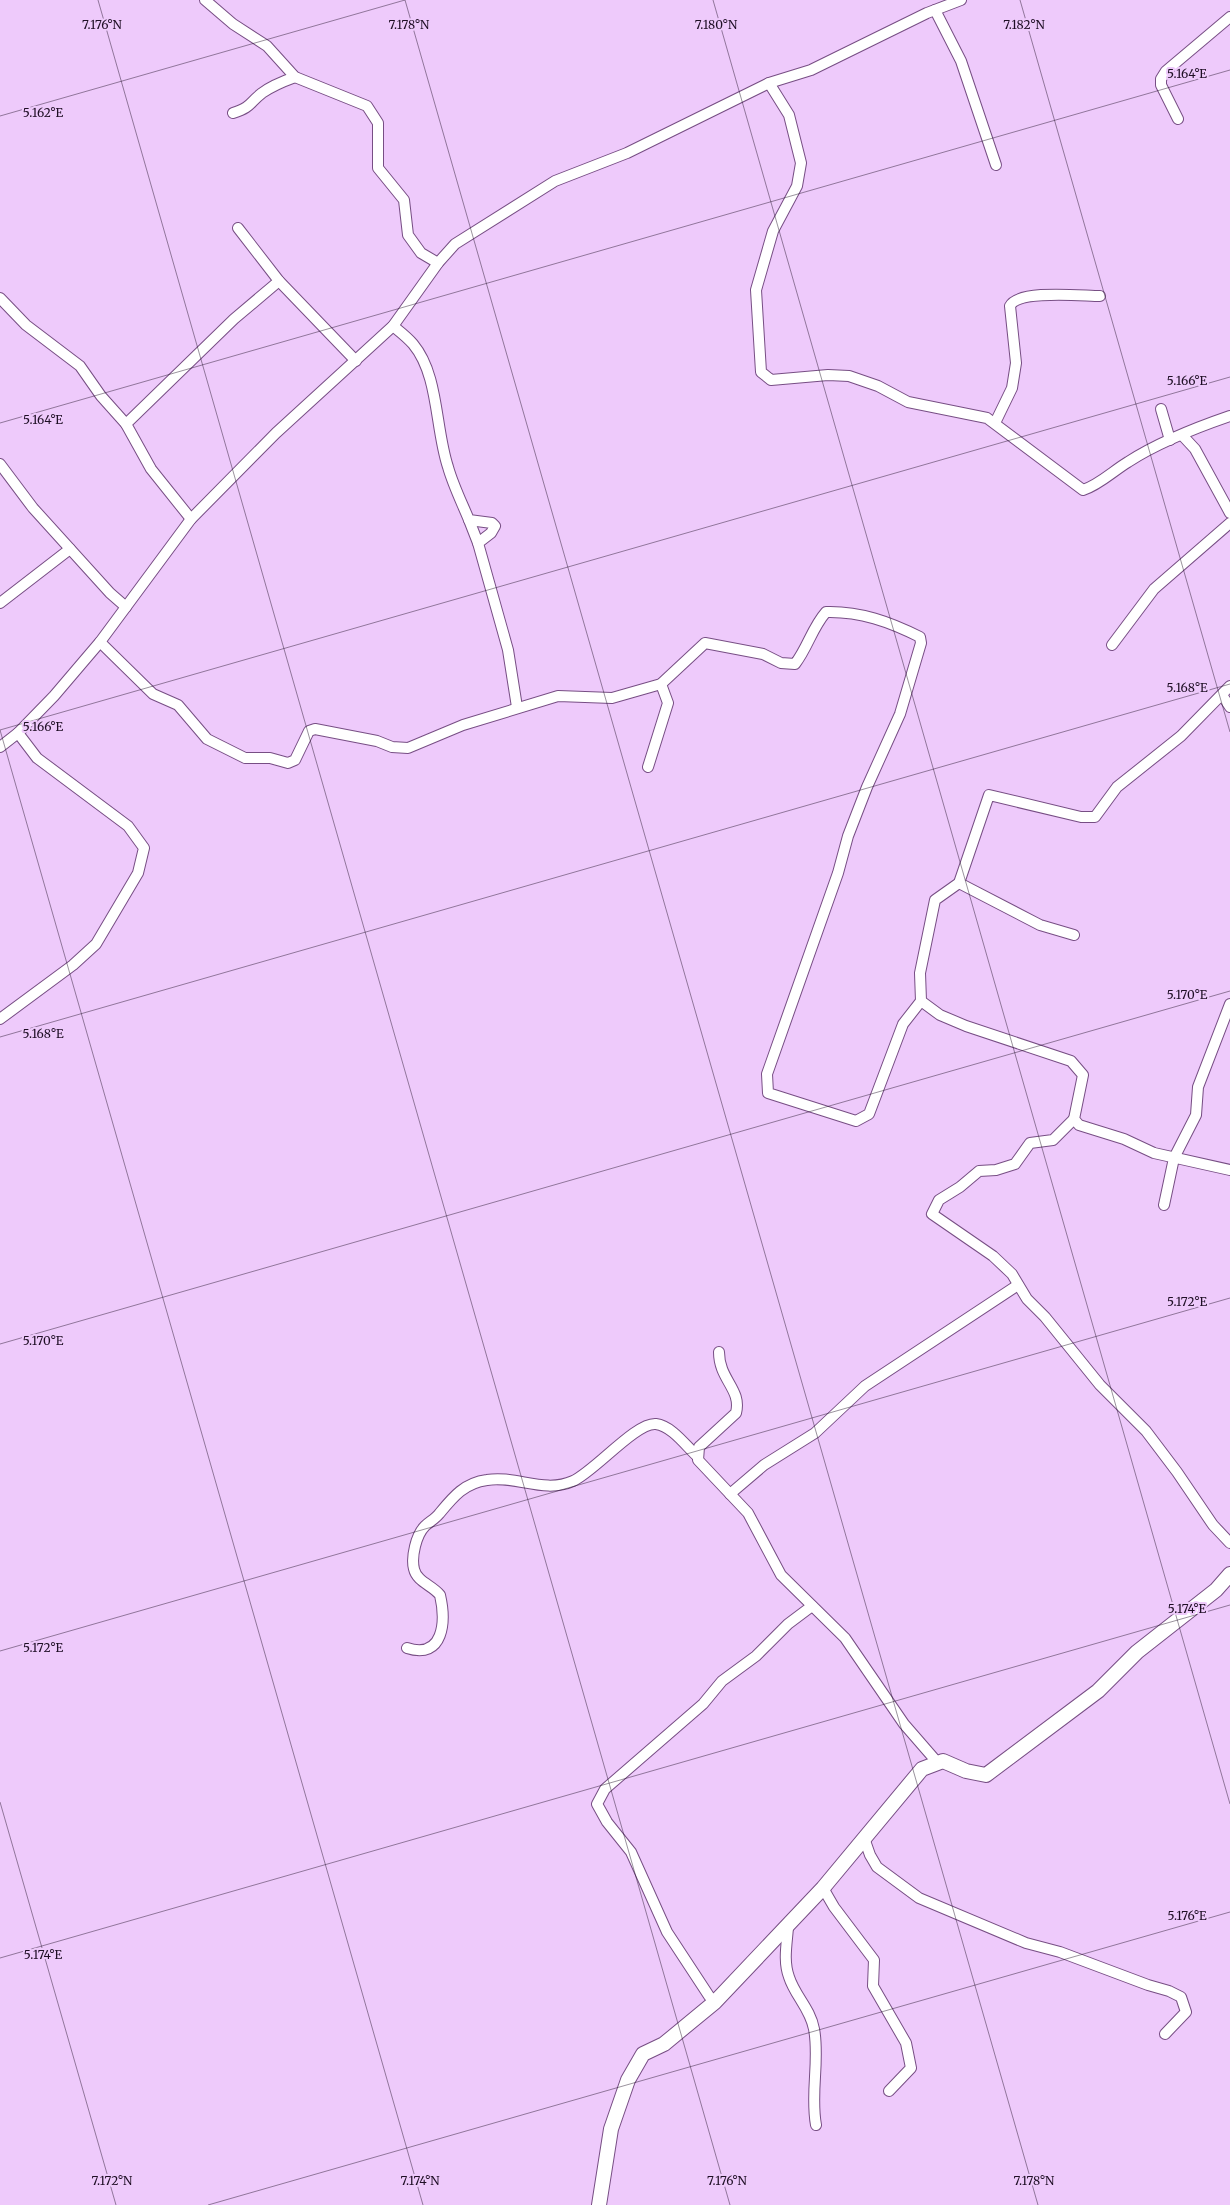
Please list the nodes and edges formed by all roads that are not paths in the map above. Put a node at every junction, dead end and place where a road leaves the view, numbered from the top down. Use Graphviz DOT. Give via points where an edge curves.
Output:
graph roads {
  1 [pos="205,0"];
  2 [pos="962,0"];
  3 [pos="935,10"];
  4 [pos="1230,17"];
  5 [pos="295,77"];
  6 [pos="769,83"];
  7 [pos="233,113"];
  8 [pos="1178,119"];
  9 [pos="996,165"];
  10 [pos="238,228"];
  11 [pos="438,263"];
  12 [pos="279,281"];
  13 [pos="1100,296"];
  14 [pos="0,298"];
  15 [pos="393,326"];
  16 [pos="356,361"];
  17 [pos="1161,409"];
  18 [pos="1230,416"];
  19 [pos="126,424"];
  20 [pos="996,424"];
  21 [pos="1182,435"];
  22 [pos="1170,440"];
  23 [pos="0,464"];
  24 [pos="1230,513"];
  25 [pos="191,519"];
  26 [pos="469,520"];
  27 [pos="1230,524"];
  28 [pos="478,542"];
  29 [pos="70,549"];
  30 [pos="0,603"];
  31 [pos="126,607"];
  32 [pos="100,642"];
  33 [pos="1112,645"];
  34 [pos="661,684"];
  35 [pos="1230,686"];
  36 [pos="1222,695"];
  37 [pos="517,707"];
  38 [pos="1230,707"];
  39 [pos="18,733"];
  40 [pos="0,747"];
  41 [pos="648,767"];
  42 [pos="959,883"];
  43 [pos="1074,935"];
  44 [pos="921,1002"];
  45 [pos="1230,1004"];
  46 [pos="0,1019"];
  47 [pos="1074,1119"];
  48 [pos="1174,1158"];
  49 [pos="1230,1170"];
  50 [pos="1164,1206"];
  51 [pos="1018,1285"];
  52 [pos="719,1352"];
  53 [pos="697,1456"];
  54 [pos="730,1494"];
  55 [pos="1230,1543"];
  56 [pos="1230,1574"];
  57 [pos="812,1606"];
  58 [pos="407,1648"];
  59 [pos="937,1762"];
  60 [pos="864,1838"];
  61 [pos="823,1888"];
  62 [pos="788,1927"];
  63 [pos="715,2002"];
  64 [pos="1165,2034"];
  65 [pos="889,2091"];
  66 [pos="816,2125"];
  67 [pos="599,2205"];
  1 -- 5 [label="street" via="233,24 267,46"];
  2 -- 3 [label="street"];
  3 -- 6 [label="street" via="811,70"];
  3 -- 9 [label="street" via="961,62"];
  4 -- 8 [label="street" via="1166,71 1161,79"];
  5 -- 7 [label="street" via="280,82 261,94 249,107"];
  5 -- 11 [label="street" via="332,94 358,101 374,114 379,130 378,168 404,200 408,236 421,253"];
  6 -- 11 [label="street" via="674,132 555,181 455,244"];
  6 -- 20 [label="street" via="789,115 802,163 797,186 773,231 756,290 761,372 772,380 849,376 878,386 908,402 971,413"];
  10 -- 12 [label="street"];
  11 -- 15 [label="street"];
  12 -- 16 [label="street"];
  12 -- 19 [label="street" via="234,319"];
  13 -- 20 [label="street" via="1033,295 1016,298 1012,302 1016,363 1012,388"];
  14 -- 19 [label="street" via="26,325 80,366"];
  15 -- 16 [label="street"];
  15 -- 26 [label="street" via="413,344 434,386 436,419 448,467"];
  16 -- 25 [label="street" via="276,433"];
  17 -- 22 [label="street"];
  18 -- 21 [label="street"];
  19 -- 25 [label="street" via="151,469"];
  20 -- 22 [label="street" via="1082,490"];
  21 -- 22 [label="street"];
  21 -- 24 [label="street" via="1195,448"];
  23 -- 29 [label="street"];
  25 -- 31 [label="street"];
  26 -- 28 [label="street"];
  26 -- 28 [label="street" via="495,526"];
  27 -- 33 [label="street" via="1154,589"];
  28 -- 37 [label="street" via="508,650"];
  29 -- 30 [label="street"];
  29 -- 31 [label="street"];
  31 -- 32 [label="street"];
  32 -- 37 [label="street" via="154,694 178,705 207,739 245,758 270,758 288,763 295,760 309,731 315,729 408,748 456,727"];
  32 -- 39 [label="street"];
  34 -- 37 [label="street" via="612,698 558,696"];
  34 -- 41 [label="street" via="668,703"];
  34 -- 44 [label="street" via="705,643 795,664 806,649 814,625 826,612 846,611 880,620 920,637 900,714 860,803 778,1038 767,1074 768,1093 856,1121 869,1114 903,1024"];
  35 -- 36 [label="street"];
  36 -- 38 [label="street"];
  36 -- 42 [label="street" via="1181,736 1117,787 1095,817 1081,817 989,795"];
  39 -- 40 [label="street"];
  39 -- 46 [label="street" via="37,758 128,826 144,848 138,872 96,944"];
  42 -- 43 [label="street" via="1040,925"];
  42 -- 44 [label="street" via="935,900 920,973"];
  44 -- 47 [label="street" via="940,1015 966,1026 1071,1061 1083,1075"];
  45 -- 48 [label="street" via="1198,1087 1196,1115"];
  47 -- 48 [label="street" via="1080,1125"];
  47 -- 51 [label="street" via="1053,1140 1030,1143 1015,1164 979,1171 934,1206 934,1217 993,1256 1012,1274"];
  48 -- 49 [label="street"];
  48 -- 50 [label="street"];
  51 -- 54 [label="street" via="865,1386 815,1433 764,1465"];
  51 -- 55 [label="street" via="1115,1402 1146,1431 1213,1525"];
  52 -- 53 [label="street" via="719,1364 736,1394 738,1406 736,1413 699,1447"];
  53 -- 54 [label="street"];
  53 -- 58 [label="street" via="666,1427 654,1424 635,1431 598,1465 572,1482 549,1486 491,1480 458,1491 438,1516 424,1527 417,1538 413,1559 417,1576 440,1595 440,1637 430,1647 416,1651"];
  54 -- 57 [label="street" via="748,1513 781,1575"];
  56 -- 59 [label="street" via="1216,1590 1137,1652 1098,1691 986,1776 966,1771 950,1762"];
  57 -- 59 [label="street" via="844,1638 904,1724"];
  57 -- 63 [label="street" via="788,1624 756,1656 722,1681 703,1704 605,1789 597,1804 631,1852 668,1932"];
  59 -- 60 [label="street" via="916,1775"];
  60 -- 61 [label="street"];
  60 -- 64 [label="street" via="877,1867 919,1898 1026,1943 1060,1952 1181,1997 1186,2012"];
  61 -- 62 [label="street"];
  61 -- 65 [label="street" via="876,1963 873,1986 908,2051 911,2068"];
  62 -- 63 [label="street"];
  62 -- 66 [label="street" via="785,1962 789,1977 810,2012 814,2031 813,2110"];
  63 -- 67 [label="street" via="664,2044 643,2054 628,2080 611,2129"];
}
